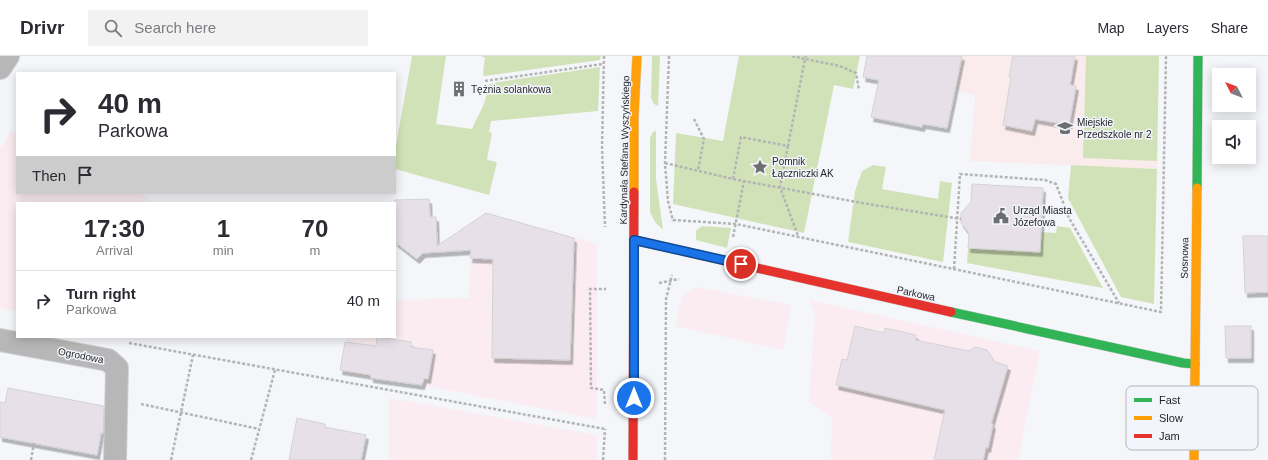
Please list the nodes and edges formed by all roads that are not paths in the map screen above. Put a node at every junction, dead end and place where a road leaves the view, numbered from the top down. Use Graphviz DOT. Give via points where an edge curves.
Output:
graph roads {
  1 [pos="8,56"];
  2 [pos="637,56"];
  3 [pos="1198,56"];
  4 [pos="0,68"];
  5 [pos="634,240"];
  6 [pos="0,340"];
  7 [pos="1195,364"];
  8 [pos="1195,386"];
  9 [pos="1194,450"];
  10 [pos="115,460"];
  11 [pos="634,460"];
  12 [pos="1194,460"];
  1 -- 4 [label="street"];
  2 -- 5 [label="street, Kardynała Stefana Wyszyńskiego" via="634,116"];
  3 -- 7 [label="street, Sosnowa"];
  5 -- 7 [label="street, Parkowa"];
  5 -- 11 [label="street, Kardynała Stefana Wyszyńskiego"];
  6 -- 10 [label="street, Ogrodowa" via="108,360 117,368"];
  7 -- 8 [label="street, Sosnowa"];
  9 -- 12 [label="street, Sosnowa"];
}
